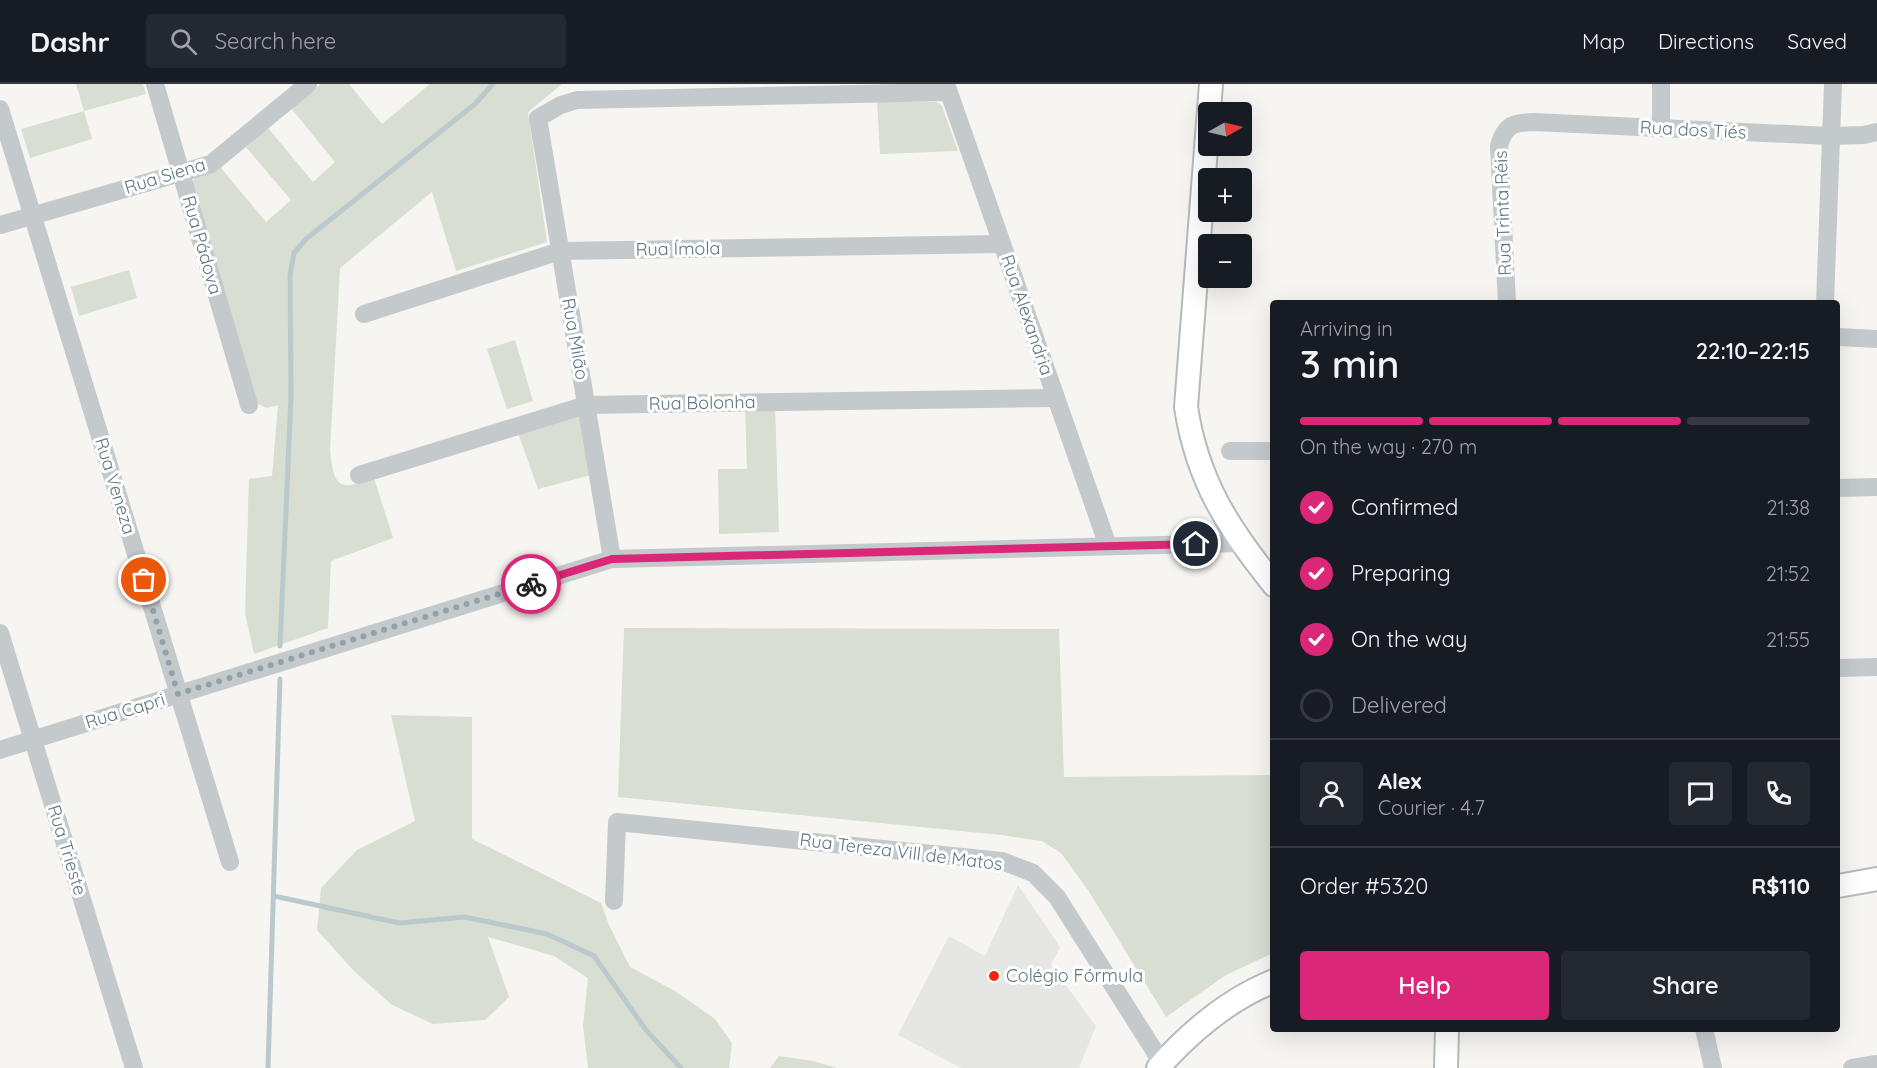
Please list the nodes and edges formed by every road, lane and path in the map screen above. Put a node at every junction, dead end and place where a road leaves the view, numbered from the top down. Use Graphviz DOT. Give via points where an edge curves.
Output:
graph roads {
  1 [pos="155,84"];
  2 [pos="308,84"];
  3 [pos="1211,84"];
  4 [pos="1661,84"];
  5 [pos="1833,84"];
  6 [pos="947,88"];
  7 [pos="786,90"];
  8 [pos="0,109"];
  9 [pos="1510,126"];
  10 [pos="1661,128"];
  11 [pos="1877,132"];
  12 [pos="1830,136"];
  13 [pos="181,172"];
  14 [pos="32,215"];
  15 [pos="0,225"];
  16 [pos="1002,244"];
  17 [pos="560,251"];
  18 [pos="1507,300"];
  19 [pos="1825,300"];
  20 [pos="364,314"];
  21 [pos="1840,337"];
  22 [pos="1877,339"];
  23 [pos="1055,398"];
  24 [pos="249,405"];
  25 [pos="586,405"];
  26 [pos="1270,451"];
  27 [pos="1230,452"];
  28 [pos="359,475"];
  29 [pos="1877,487"];
  30 [pos="1840,488"];
  31 [pos="1240,543"];
  32 [pos="1108,546"];
  33 [pos="612,559"];
  34 [pos="1270,580"];
  35 [pos="0,633"];
  36 [pos="1877,667"];
  37 [pos="1840,668"];
  38 [pos="178,694"];
  39 [pos="33,740"];
  40 [pos="0,750"];
  41 [pos="230,862"];
  42 [pos="1877,879"];
  43 [pos="1840,886"];
  44 [pos="615,901"];
  45 [pos="1270,983"];
  46 [pos="1447,1032"];
  47 [pos="1705,1032"];
  48 [pos="1877,1064"];
  49 [pos="1160,1066"];
  50 [pos="134,1068"];
  51 [pos="1446,1068"];
  52 [pos="1713,1068"];
  53 [pos="1852,1068"];
  1 -- 13 [label="street, Rua Pádova"];
  2 -- 13 [label="street, Rua Siena" via="211,164"];
  3 -- 31 [label="main road" via="1186,406 1198,462"];
  4 -- 10 [label="street"];
  5 -- 12 [label="street"];
  6 -- 7 [label="street"];
  6 -- 16 [label="street, Rua Alexandria"];
  7 -- 17 [label="street, Rua Milão" via="577,100 538,118"];
  8 -- 14 [label="street, Rua Veneza"];
  9 -- 10 [label="street, Rua dos Tiés" via="1534,122"];
  9 -- 18 [label="street, Rua Trinta Réis" via="1502,134 1499,146"];
  10 -- 12 [label="street, Rua dos Tiés"];
  11 -- 12 [label="street, Rua dos Tiés"];
  12 -- 19 [label="street"];
  13 -- 14 [label="street, Rua Siena"];
  13 -- 24 [label="street, Rua Pádova"];
  14 -- 15 [label="street, Rua Siena"];
  14 -- 38 [label="street, Rua Veneza"];
  16 -- 17 [label="street, Rua Ímola"];
  16 -- 23 [label="street, Rua Alexandria"];
  17 -- 20 [label="street, Rua Ímola"];
  17 -- 25 [label="street, Rua Milão"];
  21 -- 22 [label="street"];
  23 -- 25 [label="street, Rua Bolonha"];
  23 -- 32 [label="street, Rua Alexandria"];
  25 -- 28 [label="street, Rua Bolonha"];
  25 -- 33 [label="street, Rua Milão"];
  26 -- 27 [label="street"];
  29 -- 30 [label="street"];
  31 -- 32 [label="street, Rua Capri"];
  31 -- 34 [label="main road"];
  32 -- 33 [label="street, Rua Capri"];
  33 -- 38 [label="street, Rua Capri"];
  35 -- 39 [label="street, Rua Trieste"];
  36 -- 37 [label="street"];
  38 -- 39 [label="street, Rua Capri"];
  38 -- 41 [label="street, Rua Veneza"];
  39 -- 40 [label="street, Rua Capri"];
  39 -- 50 [label="street, Rua Trieste"];
  42 -- 43 [label="main road"];
  44 -- 49 [label="street, Rua Tereza Vill de Matos" via="617,822 1002,861 1033,873 1057,897"];
  45 -- 49 [label="main road" via="1214,1016"];
  46 -- 51 [label="main road"];
  47 -- 52 [label="street"];
  48 -- 53 [label="street"];
}
